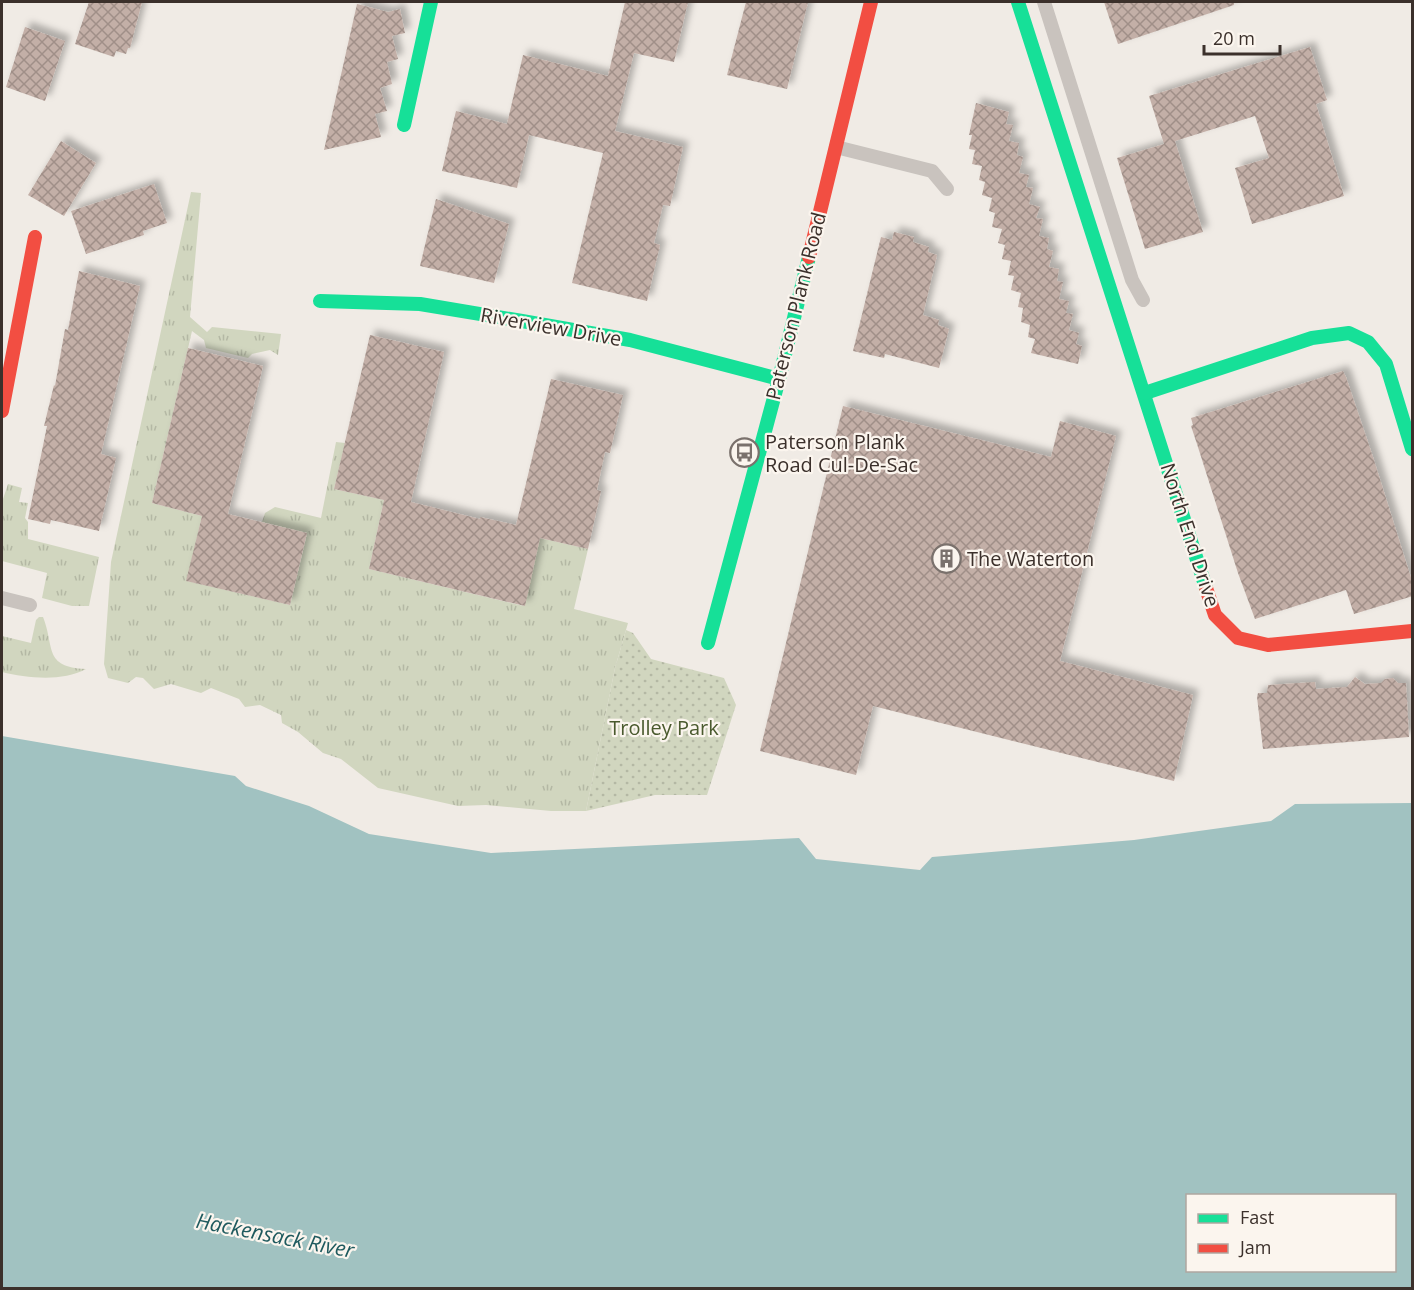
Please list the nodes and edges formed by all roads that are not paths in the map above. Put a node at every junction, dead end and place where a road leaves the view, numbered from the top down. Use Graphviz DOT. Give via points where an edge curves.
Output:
graph roads {
  1 [pos="431,2"];
  2 [pos="871,2"];
  3 [pos="1018,2"];
  4 [pos="1044,2"];
  5 [pos="404,125"];
  6 [pos="836,147"];
  7 [pos="947,189"];
  8 [pos="35,237"];
  9 [pos="1143,300"];
  10 [pos="320,301"];
  11 [pos="779,379"];
  12 [pos="1145,393"];
  13 [pos="2,411"];
  14 [pos="1413,449"];
  15 [pos="2,598"];
  16 [pos="30,604"];
  17 [pos="1413,631"];
  18 [pos="708,644"];
  1 -- 5 [label="street"];
  2 -- 6 [label="street, Paterson Plank Road"];
  3 -- 12 [label="street, North End Drive"];
  4 -- 9 [label="lane" via="1132,280"];
  6 -- 7 [label="lane" via="932,171"];
  6 -- 11 [label="street, Paterson Plank Road"];
  8 -- 13 [label="street"];
  10 -- 11 [label="street, Riverview Drive" via="420,304 522,321 630,340"];
  11 -- 18 [label="street, Paterson Plank Road"];
  12 -- 14 [label="street" via="1312,338 1349,333 1368,342 1386,364"];
  12 -- 17 [label="street, North End Drive" via="1215,615 1238,638 1269,645"];
  15 -- 16 [label="lane"];
}
